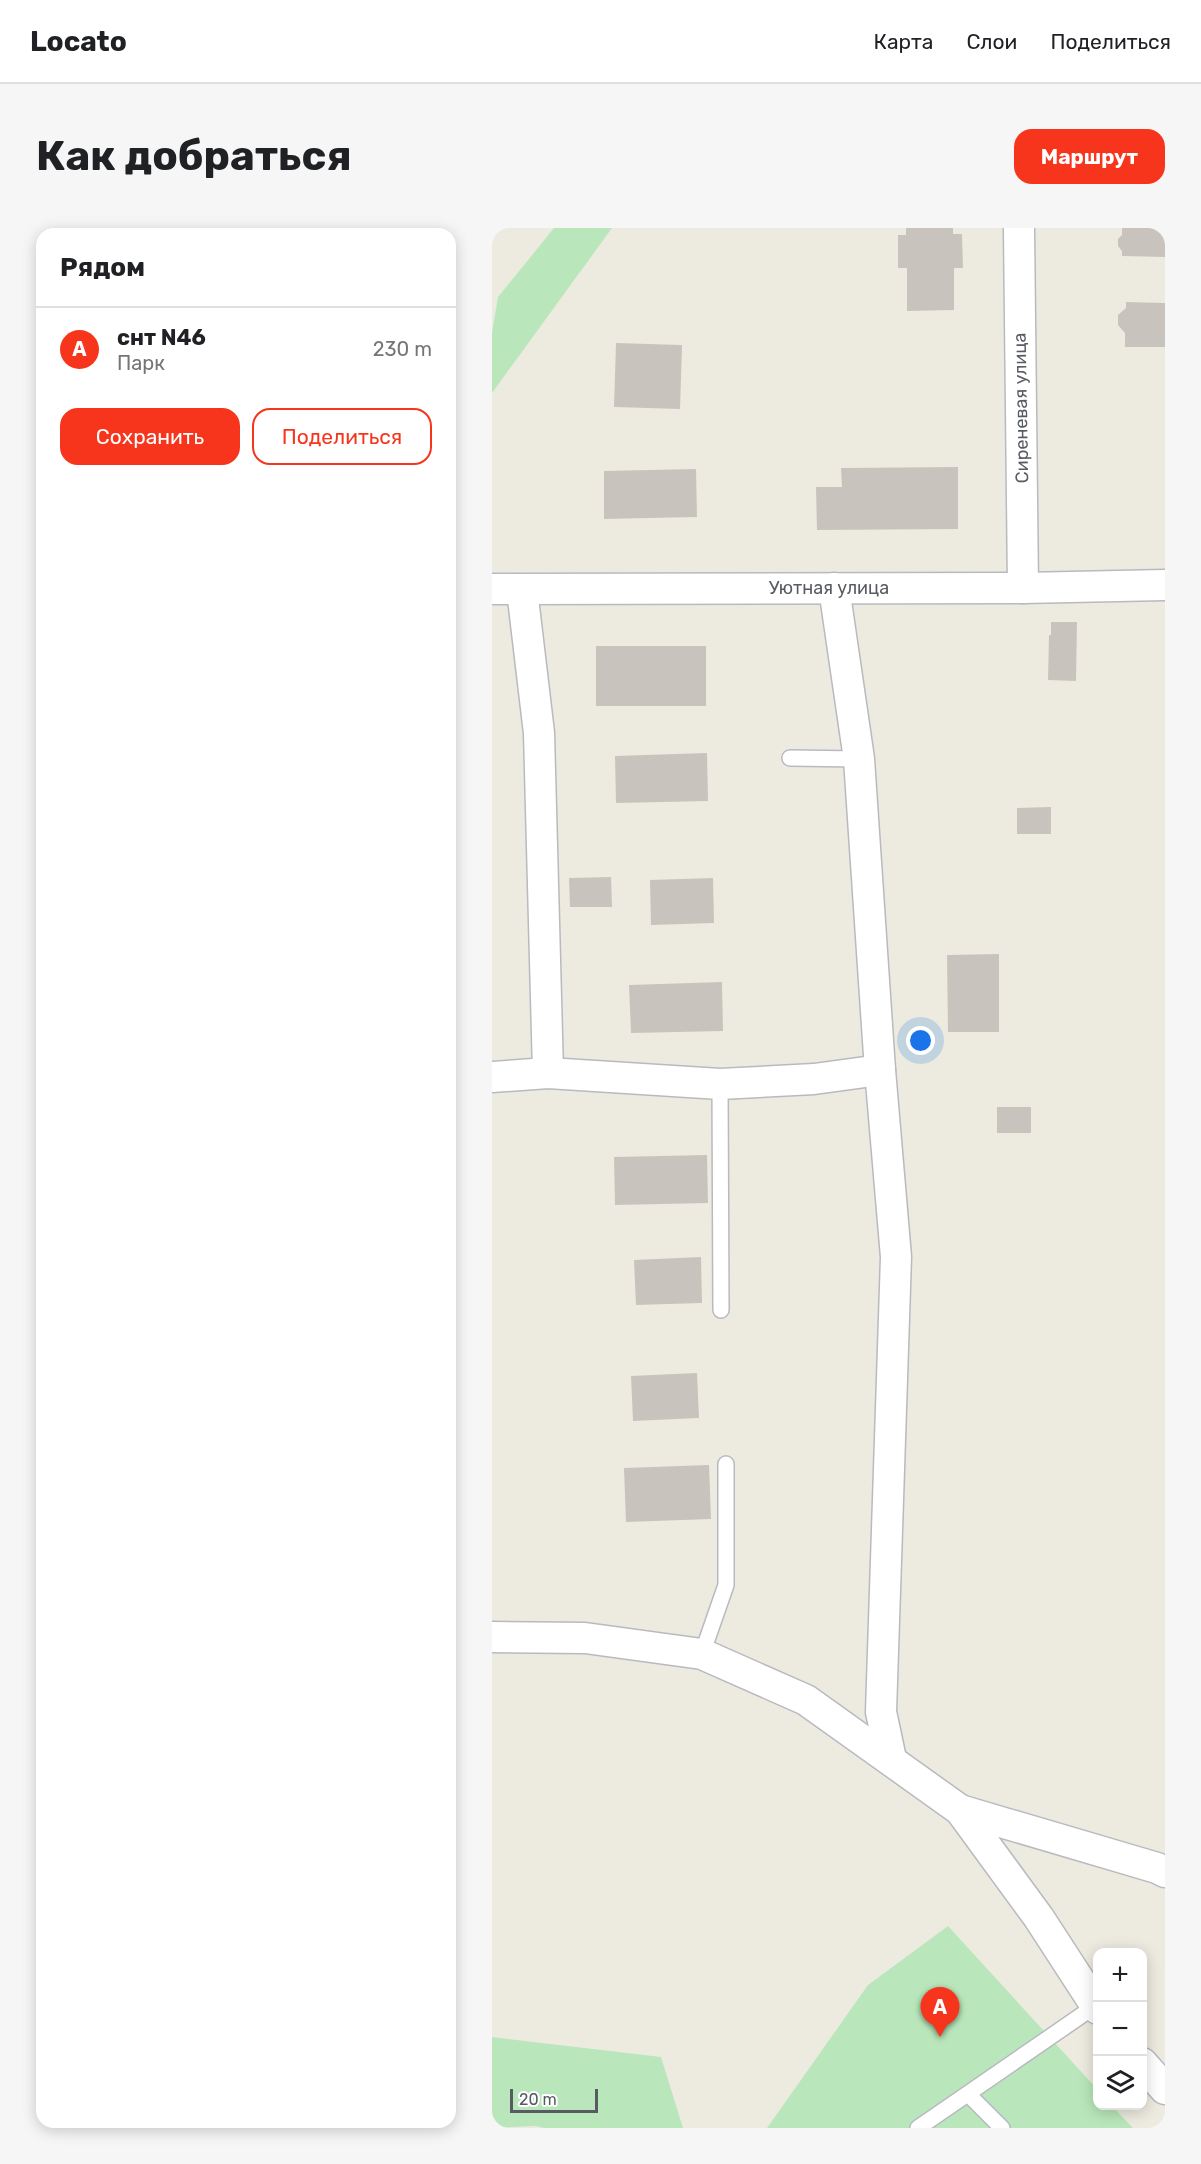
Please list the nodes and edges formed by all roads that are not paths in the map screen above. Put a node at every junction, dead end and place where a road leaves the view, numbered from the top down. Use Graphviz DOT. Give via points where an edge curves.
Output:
graph roads {
  1 [pos="1019,229"];
  2 [pos="1165,585"];
  3 [pos="834,588"];
  4 [pos="1023,588"];
  5 [pos="492,590"];
  6 [pos="522,590"];
  7 [pos="790,758"];
  8 [pos="859,759"];
  9 [pos="880,1070"];
  10 [pos="548,1073"];
  11 [pos="492,1077"];
  12 [pos="720,1084"];
  13 [pos="721,1310"];
  14 [pos="726,1464"];
  15 [pos="492,1636"];
  16 [pos="702,1654"];
  17 [pos="891,1759"];
  18 [pos="960,1810"];
  19 [pos="1162,1867"];
  20 [pos="1093,2003"];
  21 [pos="1093,2010"];
  22 [pos="1147,2067"];
  23 [pos="1165,2089"];
  24 [pos="968,2094"];
  25 [pos="918,2128"];
  26 [pos="1002,2128"];
  1 -- 4 [label="street, Сиреневая улица"];
  2 -- 4 [label="street, Уютная улица"];
  3 -- 4 [label="street, Уютная улица"];
  3 -- 6 [label="street, Уютная улица"];
  3 -- 8 [label="street"];
  5 -- 6 [label="street, Уютная улица"];
  6 -- 10 [label="street" via="539,734"];
  7 -- 8 [label="lane"];
  8 -- 9 [label="street"];
  9 -- 12 [label="street" via="814,1079"];
  9 -- 17 [label="street" via="896,1257 881,1712"];
  10 -- 11 [label="street"];
  10 -- 12 [label="street"];
  12 -- 13 [label="lane"];
  14 -- 16 [label="lane" via="726,1585"];
  15 -- 16 [label="street" via="585,1638"];
  16 -- 17 [label="street" via="806,1700"];
  17 -- 18 [label="street"];
  18 -- 19 [label="street"];
  18 -- 20 [label="street" via="1039,1918"];
  21 -- 24 [label="lane"];
  22 -- 23 [label="street"];
  24 -- 25 [label="lane"];
  24 -- 26 [label="lane"];
}
